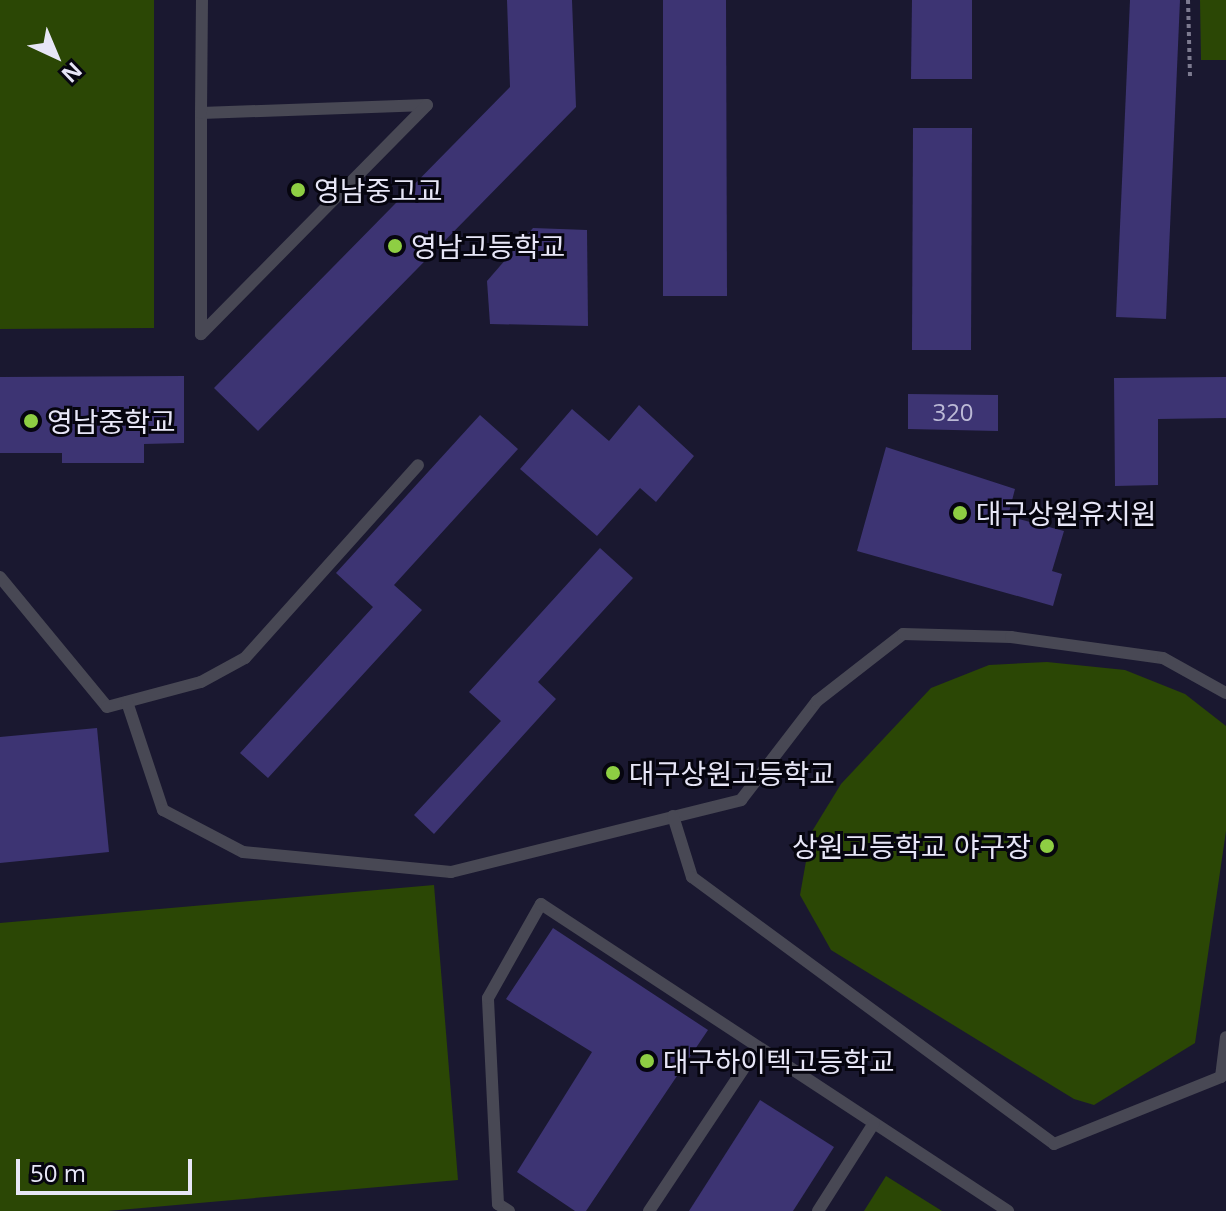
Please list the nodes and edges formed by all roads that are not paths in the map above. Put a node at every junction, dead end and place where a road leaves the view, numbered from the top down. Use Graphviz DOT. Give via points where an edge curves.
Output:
graph roads {
  1 [pos="202,0"];
  2 [pos="201,113"];
  3 [pos="418,465"];
  4 [pos="0,577"];
  5 [pos="1226,693"];
  6 [pos="127,702"];
  7 [pos="673,816"];
  8 [pos="1226,1037"];
  9 [pos="758,1047"];
  10 [pos="874,1123"];
  11 [pos="509,1211"];
  12 [pos="649,1211"];
  13 [pos="818,1211"];
  14 [pos="1008,1211"];
  1 -- 2 [label="lane"];
  2 -- 2 [label="lane" via="201,334 427,105 321,109"];
  3 -- 6 [label="lane" via="245,658 201,682"];
  4 -- 6 [label="lane" via="107,707"];
  5 -- 7 [label="lane" via="1163,658 1011,637 903,634 817,701 778,759 741,800"];
  6 -- 7 [label="lane" via="163,810 243,852 451,872"];
  7 -- 8 [label="lane" via="692,877 1054,1144 1221,1077"];
  9 -- 10 [label="lane"];
  9 -- 11 [label="lane" via="541,904 488,998 498,1204"];
  9 -- 12 [label="lane"];
  10 -- 13 [label="lane"];
  10 -- 14 [label="lane"];
}
